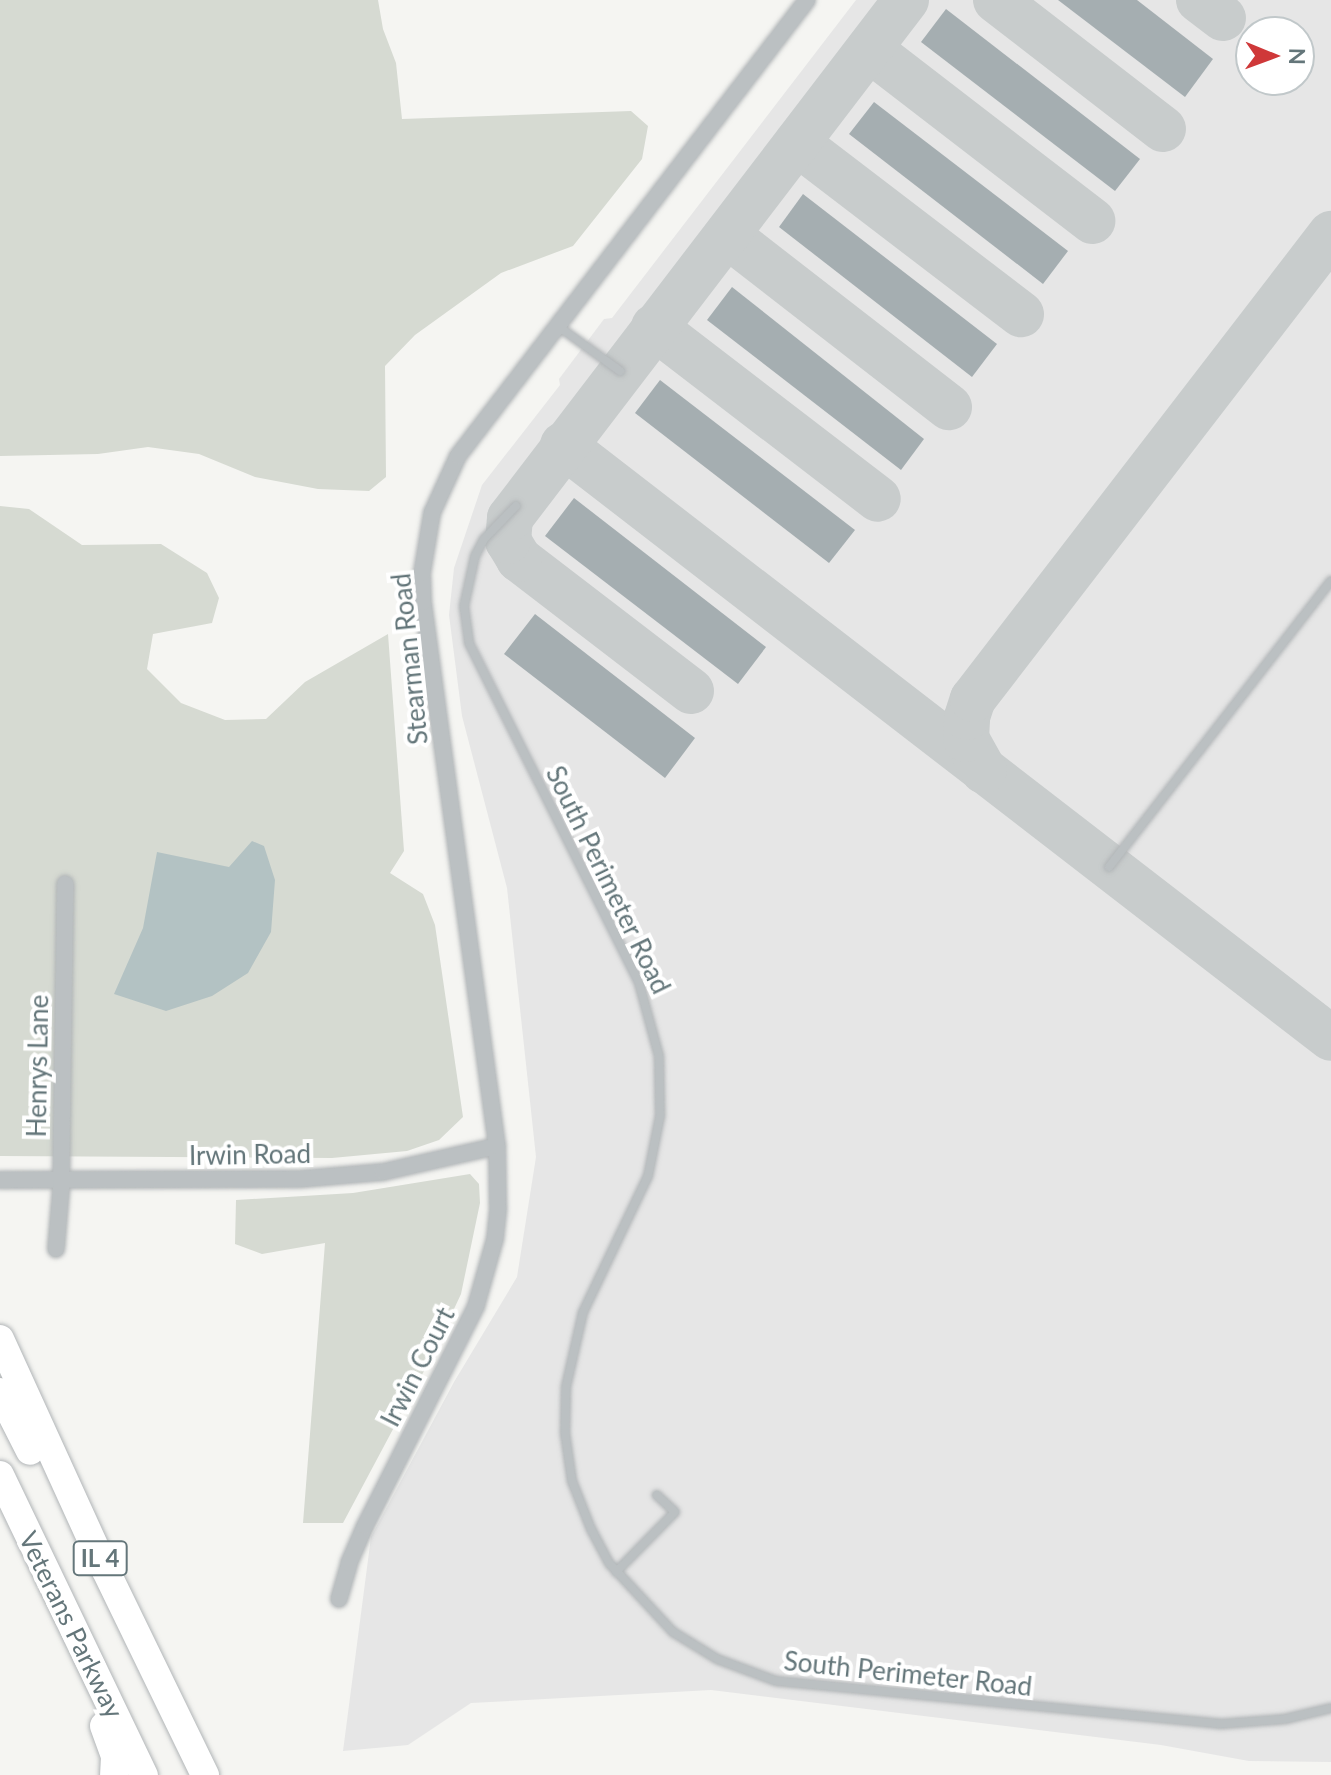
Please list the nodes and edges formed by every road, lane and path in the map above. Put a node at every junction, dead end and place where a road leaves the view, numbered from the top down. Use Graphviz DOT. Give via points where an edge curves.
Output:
graph roads {
  1 [pos="807,0"];
  2 [pos="558,326"];
  3 [pos="620,371"];
  4 [pos="516,506"];
  5 [pos="1331,581"];
  6 [pos="1109,867"];
  7 [pos="65,884"];
  8 [pos="497,1146"];
  9 [pos="61,1179"];
  10 [pos="0,1180"];
  11 [pos="56,1249"];
  12 [pos="0,1339"];
  13 [pos="0,1392"];
  14 [pos="0,1475"];
  15 [pos="657,1495"];
  16 [pos="15,1508"];
  17 [pos="105,1569"];
  18 [pos="616,1572"];
  19 [pos="339,1599"];
  20 [pos="1331,1708"];
  21 [pos="181,1726"];
  22 [pos="114,1775"];
  23 [pos="144,1775"];
  24 [pos="205,1775"];
  25 [pos="222,1775"];
  1 -- 2 [label="street, Stearman Road"];
  2 -- 3 [label="lane"];
  2 -- 8 [label="street, Stearman Road" via="458,456 432,513 422,573"];
  4 -- 18 [label="lane, South Perimeter Road" via="475,556 464,606 469,643 639,983 659,1056 660,1116 648,1176 583,1312 566,1387 572,1481"];
  5 -- 6 [label="lane"];
  7 -- 9 [label="street, Henrys Lane"];
  8 -- 9 [label="street, Irwin Road" via="337,1177"];
  8 -- 19 [label="street, Irwin Court" via="495,1239 476,1306 365,1526"];
  9 -- 10 [label="street, Irwin Road"];
  9 -- 11 [label="street, Henrys Lane"];
  12 -- 17 [label="highway, Veterans Parkway / IL 4"];
  13 -- 17 [label="highway" via="76,1539"];
  14 -- 16 [label="highway, Veterans Parkway / IL 4"];
  15 -- 18 [label="lane" via="675,1512"];
  16 -- 22 [label="highway" via="22,1554 112,1745"];
  16 -- 23 [label="highway, Veterans Parkway / IL 4"];
  17 -- 21 [label="highway, Veterans Parkway / IL 4"];
  18 -- 20 [label="lane, South Perimeter Road" via="673,1632 695,1647 751,1674 804,1687 1220,1724 1285,1719"];
  21 -- 24 [label="highway, Veterans Parkway / IL 4"];
  21 -- 25 [label="highway"];
}
